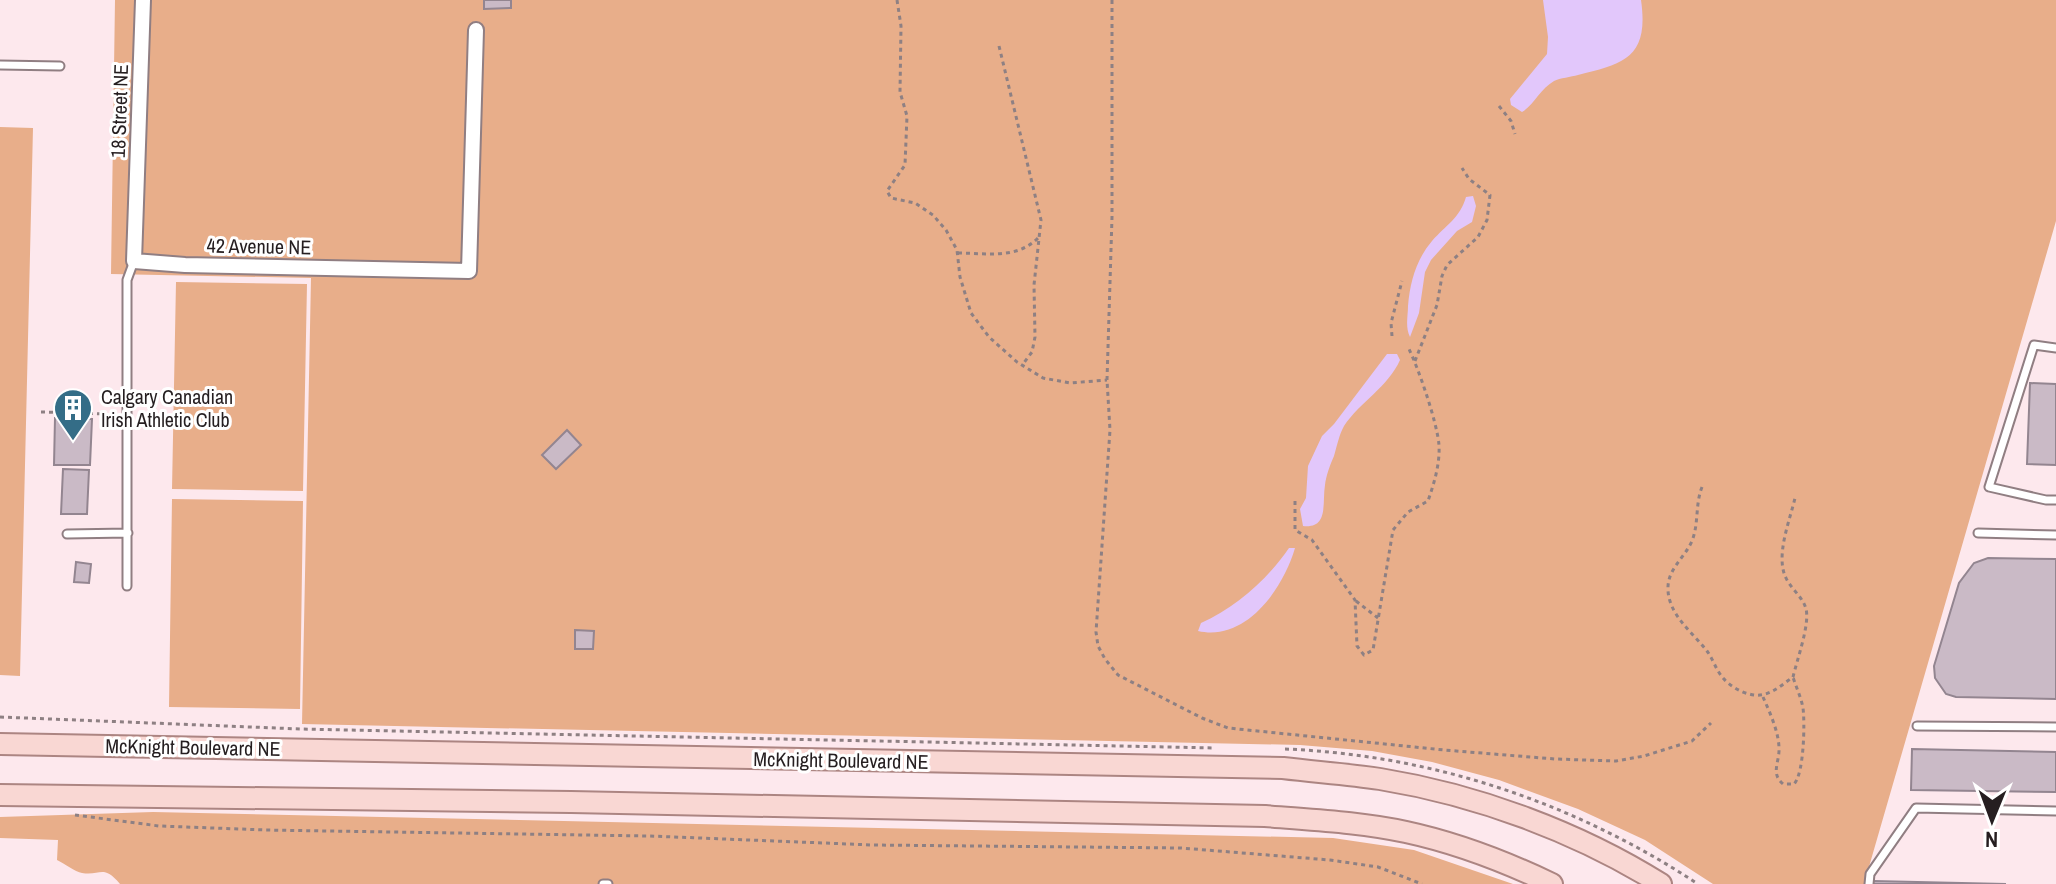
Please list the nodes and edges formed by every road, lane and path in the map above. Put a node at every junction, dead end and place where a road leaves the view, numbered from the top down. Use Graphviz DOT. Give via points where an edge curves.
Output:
graph roads {
  1 [pos="143,0"];
  2 [pos="897,0"];
  3 [pos="1112,0"];
  4 [pos="476,30"];
  5 [pos="999,46"];
  6 [pos="0,65"];
  7 [pos="60,66"];
  8 [pos="1499,106"];
  9 [pos="1515,134"];
  10 [pos="1462,168"];
  11 [pos="1039,237"];
  12 [pos="958,253"];
  13 [pos="134,261"];
  14 [pos="1402,281"];
  15 [pos="1392,336"];
  16 [pos="2056,348"];
  17 [pos="1409,349"];
  18 [pos="1415,361"];
  19 [pos="1023,364"];
  20 [pos="1107,380"];
  21 [pos="41,412"];
  22 [pos="106,414"];
  23 [pos="1702,487"];
  24 [pos="1795,498"];
  25 [pos="2056,500"];
  26 [pos="1295,501"];
  27 [pos="128,533"];
  28 [pos="1978,533"];
  29 [pos="67,534"];
  30 [pos="2056,535"];
  31 [pos="127,586"];
  32 [pos="1355,600"];
  33 [pos="1378,618"];
  34 [pos="1793,677"];
  35 [pos="1763,695"];
  36 [pos="1711,723"];
  37 [pos="1917,726"];
  38 [pos="2056,727"];
  39 [pos="0,744"];
  40 [pos="0,795"];
  41 [pos="2056,811"];
  42 [pos="63,813"];
  43 [pos="1422,884"];
  44 [pos="1552,884"];
  45 [pos="1661,884"];
  46 [pos="1869,884"];
  1 -- 13 [label="street, 18 Street NE"];
  2 -- 12 [label="path" via="900,92 907,116 905,165 887,191 891,198 915,203 933,215"];
  3 -- 20 [label="path"];
  4 -- 13 [label="street, 42 Avenue NE" via="469,271"];
  5 -- 11 [label="path" via="1041,220"];
  6 -- 7 [label="lane"];
  8 -- 9 [label="path"];
  10 -- 18 [label="path" via="1490,195 1487,220 1478,237 1447,265"];
  11 -- 12 [label="path" via="1027,250"];
  11 -- 19 [label="path" via="1035,337"];
  12 -- 19 [label="path" via="971,313 989,337"];
  13 -- 27 [label="lane" via="127,280"];
  14 -- 15 [label="path"];
  16 -- 25 [label="lane" via="2034,345 1989,487"];
  17 -- 18 [label="path"];
  18 -- 33 [label="path" via="1439,444 1437,476 1428,501 1408,512 1393,530"];
  19 -- 20 [label="path" via="1043,378 1070,383"];
  20 -- 36 [label="path" via="1110,430 1096,623 1098,646 1118,675 1228,728 1555,759 1616,761 1644,756 1692,741"];
  21 -- 22 [label="path"];
  23 -- 35 [label="path" via="1691,542 1670,574 1673,611 1723,678 1748,694"];
  24 -- 34 [label="path" via="1782,569 1807,612"];
  26 -- 32 [label="path" via="1295,530 1312,540"];
  27 -- 29 [label="lane"];
  27 -- 31 [label="lane"];
  28 -- 30 [label="lane"];
  32 -- 33 [label="path"];
  32 -- 33 [label="path" via="1357,646 1364,655 1373,650"];
  34 -- 35 [label="path"];
  34 -- 35 [label="path" via="1804,718 1801,774 1794,784 1776,779 1779,744"];
  37 -- 38 [label="lane"];
  39 -- 45 [label="main road, McKnight Boulevard NE" via="1283,768 1381,779 1449,794 1573,837"];
  40 -- 44 [label="main road" via="1265,816 1405,831"];
  41 -- 46 [label="lane" via="1916,808 1870,874"];
  42 -- 43 [label="path" via="159,826 266,830 1181,848 1378,867"];
}
